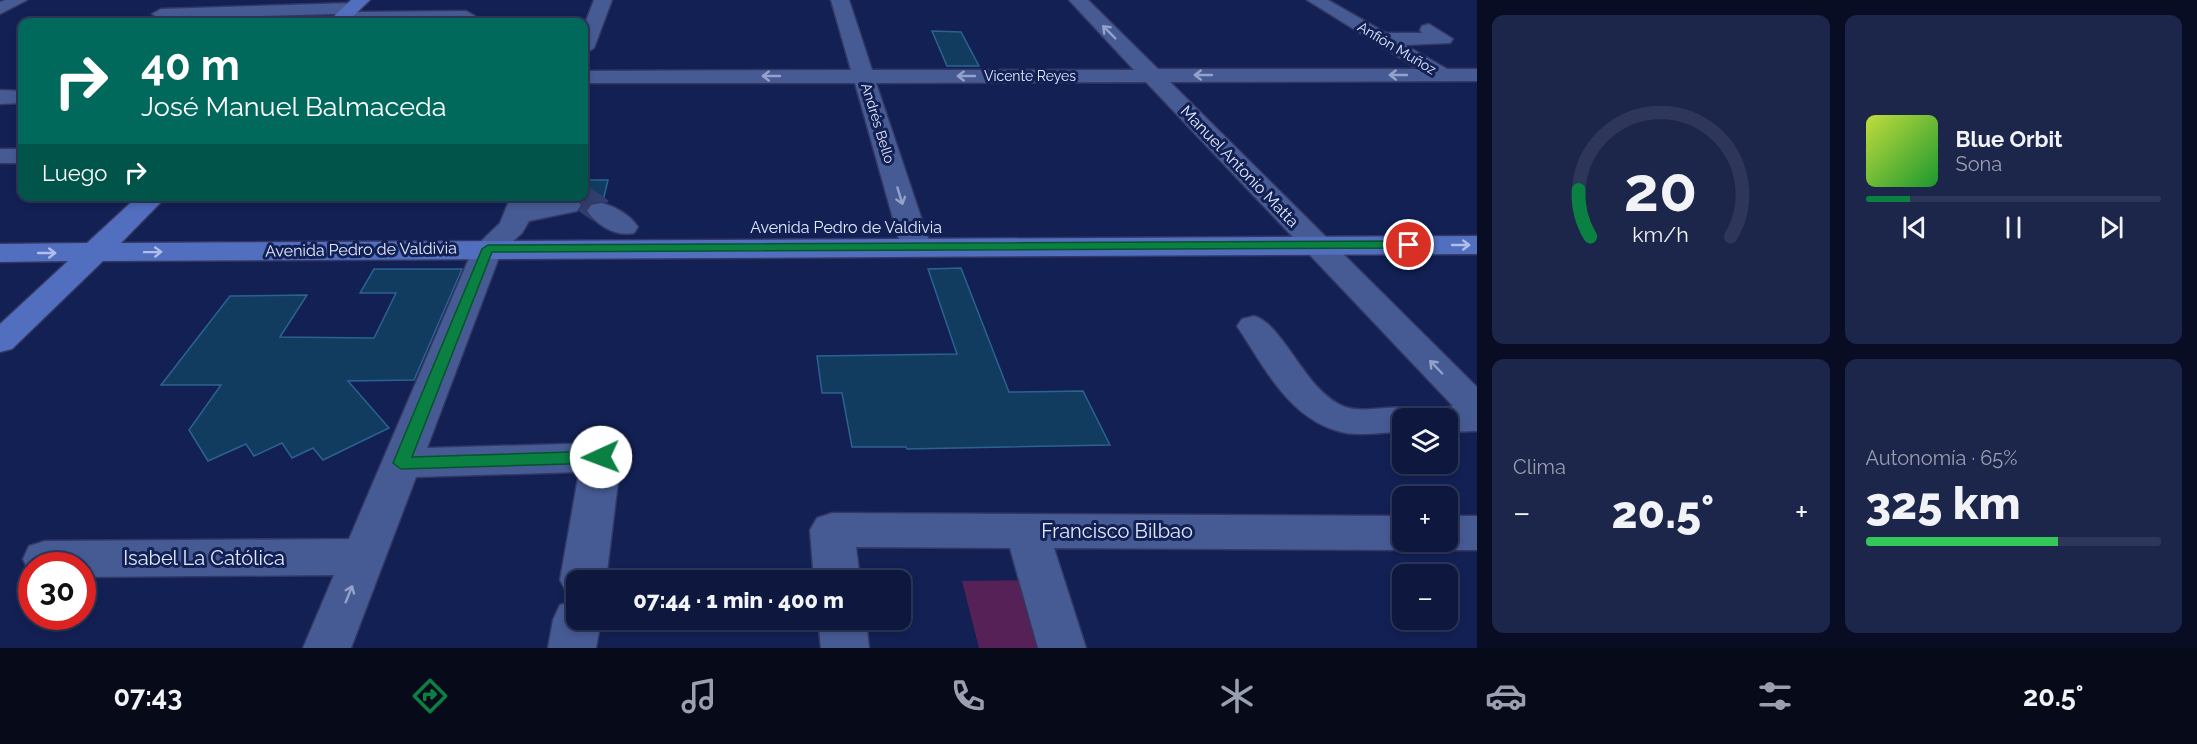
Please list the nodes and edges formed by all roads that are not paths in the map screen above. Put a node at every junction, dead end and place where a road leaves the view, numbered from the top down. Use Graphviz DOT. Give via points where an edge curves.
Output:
graph roads {
  1 [pos="18,0"];
  2 [pos="603,0"];
  3 [pos="840,0"];
  4 [pos="1078,0"];
  5 [pos="1316,0"];
  6 [pos="0,9"];
  7 [pos="348,12"];
  8 [pos="160,14"];
  9 [pos="466,16"];
  10 [pos="1428,30"];
  11 [pos="588,38"];
  12 [pos="1382,39"];
  13 [pos="1152,75"];
  14 [pos="1442,75"];
  15 [pos="1477,75"];
  16 [pos="863,76"];
  17 [pos="588,77"];
  18 [pos="1477,95"];
  19 [pos="0,97"];
  20 [pos="18,97"];
  21 [pos="0,156"];
  22 [pos="18,156"];
  23 [pos="149,201"];
  24 [pos="601,211"];
  25 [pos="510,222"];
  26 [pos="1477,225"];
  27 [pos="547,227"];
  28 [pos="624,227"];
  29 [pos="0,230"];
  30 [pos="118,230"];
  31 [pos="1307,235"];
  32 [pos="913,237"];
  33 [pos="1477,245"];
  34 [pos="95,252"];
  35 [pos="0,253"];
  36 [pos="1254,326"];
  37 [pos="0,342"];
  38 [pos="1477,409"];
  39 [pos="1477,418"];
  40 [pos="1392,419"];
  41 [pos="1458,419"];
  42 [pos="401,463"];
  43 [pos="1027,531"];
  44 [pos="1392,533"];
  45 [pos="1458,533"];
  46 [pos="1477,533"];
  47 [pos="363,557"];
  48 [pos="96,559"];
  49 [pos="584,570"];
  50 [pos="836,570"];
  51 [pos="575,630"];
  52 [pos="843,630"];
  53 [pos="327,648"];
  54 [pos="572,648"];
  55 [pos="845,648"];
  56 [pos="1062,648"];
  1 -- 6 [label="street"];
  2 -- 11 [label="street"];
  3 -- 16 [label="street, Andrés Bello"];
  13 -- 4 [label="street, Manuel Antonio Matta, one-way"];
  5 -- 12 [label="street, Anfión Muñoz"];
  7 -- 8 [label="street"];
  7 -- 9 [label="street"];
  10 -- 12 [label="street" via="1443,39"];
  12 -- 14 [label="street, Anfión Muñoz"];
  14 -- 13 [label="street, Vicente Reyes, one-way"];
  13 -- 16 [label="street, Vicente Reyes, one-way"];
  13 -- 31 [label="street, Manuel Antonio Matta"];
  14 -- 15 [label="street, Vicente Reyes"];
  14 -- 18 [label="street, Anfión Muñoz"];
  16 -- 17 [label="street, Vicente Reyes, one-way"];
  16 -- 32 [label="street, Andrés Bello, one-way"];
  19 -- 20 [label="street"];
  21 -- 22 [label="street"];
  23 -- 30 [label="main road"];
  24 -- 28 [label="street"];
  25 -- 27 [label="main road, Avenida Pedro de Valdivia"];
  25 -- 27 [label="street" via="569,208"];
  25 -- 30 [label="main road, Avenida Pedro de Valdivia"];
  25 -- 32 [label="main road, Avenida Pedro de Valdivia"];
  34 -- 25 [label="main road, Avenida Pedro de Valdivia, one-way"];
  25 -- 42 [label="street"];
  26 -- 31 [label="main road, Avenida Pedro de Valdivia"];
  27 -- 28 [label="main road, Avenida Pedro de Valdivia"];
  28 -- 32 [label="main road, Avenida Pedro de Valdivia"];
  29 -- 30 [label="main road, Avenida Pedro de Valdivia"];
  30 -- 34 [label="main road"];
  31 -- 32 [label="main road, Avenida Pedro de Valdivia"];
  31 -- 33 [label="main road, Avenida Pedro de Valdivia, one-way"];
  38 -- 31 [label="street, Manuel Antonio Matta, one-way"];
  35 -- 34 [label="main road, Avenida Pedro de Valdivia, one-way"];
  34 -- 37 [label="main road"];
  36 -- 40 [label="street" via="1304,396 1322,409 1345,420"];
  39 -- 41 [label="street"];
  42 -- 47 [label="street"];
  42 -- 49 [label="street" via="601,457"];
  43 -- 44 [label="street, Francisco Bilbao"];
  43 -- 50 [label="street, Francisco Bilbao" via="832,530"];
  43 -- 56 [label="street"];
  45 -- 46 [label="street"];
  47 -- 48 [label="street, Isabel La Católica"];
  53 -- 47 [label="street, one-way"];
  51 -- 54 [label="street"];
  52 -- 55 [label="street"];
}
